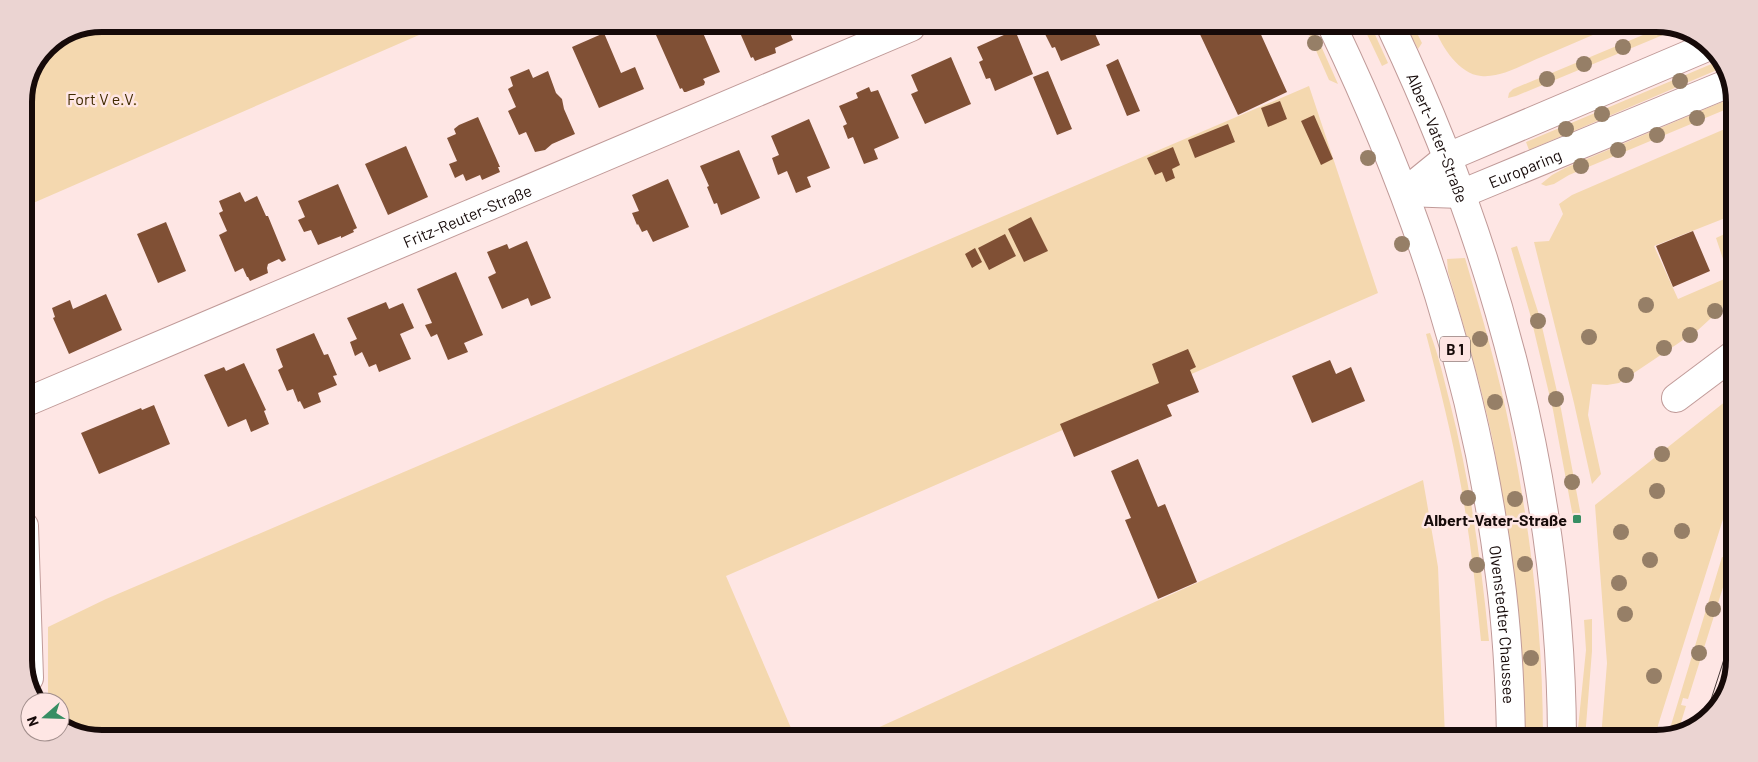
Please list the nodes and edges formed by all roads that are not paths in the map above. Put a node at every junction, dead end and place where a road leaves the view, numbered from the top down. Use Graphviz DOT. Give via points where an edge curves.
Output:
graph roads {
  1 [pos="897,33"];
  2 [pos="1335,33"];
  3 [pos="1394,33"];
  4 [pos="1701,49"];
  5 [pos="1723,85"];
  6 [pos="1448,157"];
  7 [pos="1405,192"];
  8 [pos="1461,194"];
  9 [pos="1725,361"];
  10 [pos="1676,398"];
  11 [pos="33,399"];
  12 [pos="1511,730"];
  13 [pos="1562,730"];
  1 -- 11 [label="main road, Fritz-Reuter-Straße"];
  2 -- 7 [label="main road, B 1"];
  3 -- 6 [label="main road, Albert-Vater-Straße"];
  4 -- 6 [label="main road"];
  5 -- 8 [label="main road, Europaring"];
  6 -- 7 [label="main road"];
  6 -- 8 [label="main road, Albert-Vater-Straße"];
  7 -- 8 [label="main road, Europaring"];
  7 -- 12 [label="main road, Olvenstedter Chaussee / B 1" via="1438,287 1482,463 1506,632"];
  8 -- 13 [label="main road, Albert-Vater-Straße" via="1499,306 1523,403 1545,518 1556,616"];
  9 -- 10 [label="main road"];
}
